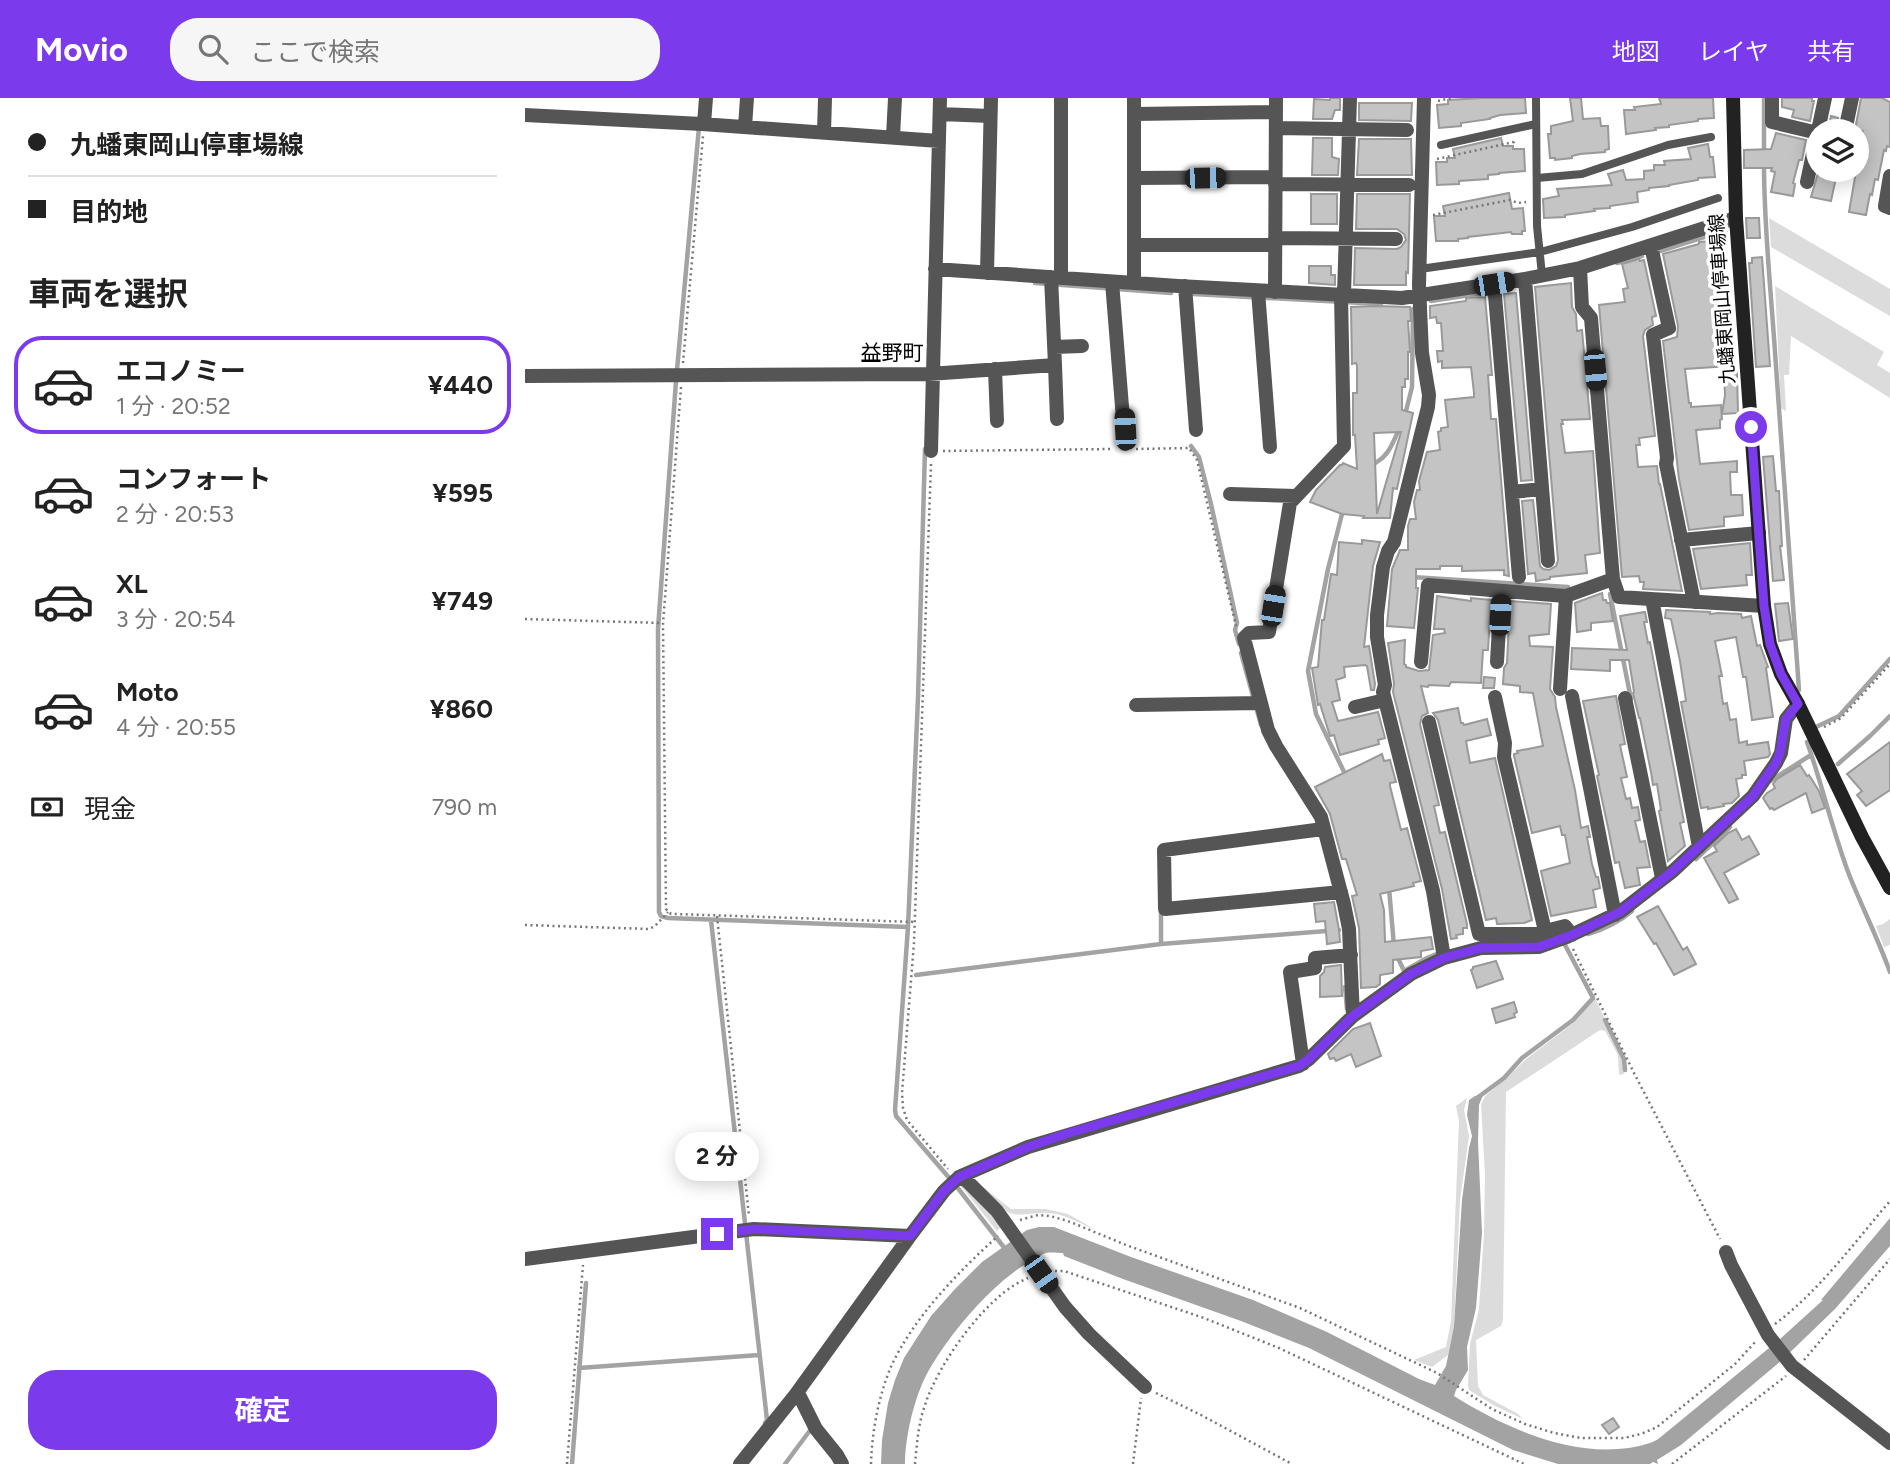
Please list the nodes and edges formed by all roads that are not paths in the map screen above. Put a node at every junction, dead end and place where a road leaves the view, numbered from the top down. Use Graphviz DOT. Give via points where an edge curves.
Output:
graph roads {
  1 [pos="706,98"];
  2 [pos="747,98"];
  3 [pos="825,98"];
  4 [pos="895,98"];
  5 [pos="940,98"];
  6 [pos="991,98"];
  7 [pos="1061,98"];
  8 [pos="1133,98"];
  9 [pos="1350,98"];
  10 [pos="1536,98"];
  11 [pos="1733,98"];
  12 [pos="1772,98"];
  13 [pos="1825,98"];
  14 [pos="1852,98"];
  15 [pos="1428,100"];
  16 [pos="1276,113"];
  17 [pos="940,114"];
  18 [pos="1134,114"];
  19 [pos="525,115"];
  20 [pos="990,116"];
  21 [pos="1821,119"];
  22 [pos="1848,119"];
  23 [pos="701,124"];
  24 [pos="1536,124"];
  25 [pos="745,127"];
  26 [pos="1349,129"];
  27 [pos="1407,130"];
  28 [pos="1806,130"];
  29 [pos="824,132"];
  30 [pos="1711,136"];
  31 [pos="893,137"];
  32 [pos="935,141"];
  33 [pos="1441,145"];
  34 [pos="1890,176"];
  35 [pos="1134,178"];
  36 [pos="1537,178"];
  37 [pos="1275,180"];
  38 [pos="1347,183"];
  39 [pos="1409,184"];
  40 [pos="1718,198"];
  41 [pos="1890,208"];
  42 [pos="1736,218"];
  43 [pos="1346,238"];
  44 [pos="1396,239"];
  45 [pos="1275,241"];
  46 [pos="1134,245"];
  47 [pos="1651,247"];
  48 [pos="1540,252"];
  49 [pos="1427,268"];
  50 [pos="1580,268"];
  51 [pos="935,269"];
  52 [pos="987,273"];
  53 [pos="1542,275"];
  54 [pos="1525,279"];
  55 [pos="1054,281"];
  56 [pos="1134,283"];
  57 [pos="1494,284"];
  58 [pos="1113,286"];
  59 [pos="1185,286"];
  60 [pos="1275,292"];
  61 [pos="1258,295"];
  62 [pos="1415,296"];
  63 [pos="1342,299"];
  64 [pos="1054,346"];
  65 [pos="1082,346"];
  66 [pos="1055,365"];
  67 [pos="995,369"];
  68 [pos="929,373"];
  69 [pos="525,376"];
  70 [pos="1057,419"];
  71 [pos="997,421"];
  72 [pos="1196,430"];
  73 [pos="1127,447"];
  74 [pos="1270,447"];
  75 [pos="931,452"];
  76 [pos="1542,489"];
  77 [pos="1512,492"];
  78 [pos="1230,494"];
  79 [pos="1296,496"];
  80 [pos="1759,533"];
  81 [pos="1681,540"];
  82 [pos="1548,561"];
  83 [pos="1519,577"];
  84 [pos="1613,579"];
  85 [pos="1501,591"];
  86 [pos="1566,596"];
  87 [pos="1693,598"];
  88 [pos="1652,599"];
  89 [pos="1764,606"];
  90 [pos="1421,662"];
  91 [pos="1497,662"];
  92 [pos="1495,697"];
  93 [pos="1625,698"];
  94 [pos="1385,701"];
  95 [pos="1255,703"];
  96 [pos="1798,704"];
  97 [pos="1136,705"];
  98 [pos="1355,708"];
  99 [pos="1429,722"];
  100 [pos="1323,829"];
  101 [pos="1699,847"];
  102 [pos="1662,878"];
  103 [pos="1890,888"];
  104 [pos="1341,892"];
  105 [pos="1615,915"];
  106 [pos="1545,931"];
  107 [pos="1571,938"];
  108 [pos="1480,942"];
  109 [pos="1443,954"];
  110 [pos="1351,955"];
  111 [pos="1353,1016"];
  112 [pos="1303,1064"];
  113 [pos="955,1181"];
  114 [pos="910,1236"];
  115 [pos="1726,1252"];
  116 [pos="525,1259"];
  117 [pos="1145,1387"];
  118 [pos="798,1395"];
  119 [pos="1890,1443"];
  120 [pos="740,1464"];
  121 [pos="842,1464"];
  1 -- 23 [label="street"];
  2 -- 25 [label="street"];
  3 -- 29 [label="street"];
  4 -- 31 [label="street"];
  5 -- 17 [label="street"];
  6 -- 20 [label="street"];
  7 -- 55 [label="street"];
  8 -- 18 [label="street"];
  9 -- 26 [label="street"];
  10 -- 24 [label="lane"];
  11 -- 42 [label="main road, 九蟠東岡山停車場線"];
  12 -- 28 [label="street" via="1772,122"];
  13 -- 21 [label="street"];
  14 -- 22 [label="street"];
  15 -- 62 [label="street"];
  16 -- 18 [label="street"];
  16 -- 26 [label="street"];
  16 -- 37 [label="street"];
  17 -- 20 [label="street"];
  17 -- 32 [label="street"];
  18 -- 35 [label="street"];
  19 -- 23 [label="street"];
  20 -- 52 [label="street"];
  23 -- 25 [label="street"];
  24 -- 33 [label="lane"];
  24 -- 36 [label="lane"];
  25 -- 29 [label="street"];
  26 -- 27 [label="street"];
  26 -- 38 [label="street"];
  29 -- 31 [label="street"];
  30 -- 36 [label="lane" via="1668,145 1582,174"];
  31 -- 32 [label="street"];
  32 -- 51 [label="street"];
  34 -- 41 [label="street" via="1885,206"];
  35 -- 37 [label="street"];
  35 -- 46 [label="street"];
  36 -- 48 [label="lane"];
  37 -- 38 [label="street"];
  37 -- 45 [label="street"];
  38 -- 39 [label="street"];
  38 -- 43 [label="street"];
  40 -- 48 [label="lane"];
  42 -- 47 [label="street"];
  42 -- 80 [label="main road, 九蟠東岡山停車場線"];
  43 -- 44 [label="street"];
  43 -- 45 [label="street"];
  43 -- 63 [label="street"];
  45 -- 46 [label="street"];
  45 -- 60 [label="street"];
  46 -- 56 [label="street"];
  47 -- 50 [label="street"];
  47 -- 81 [label="street" via="1669,328 1653,335 1666,464"];
  48 -- 49 [label="lane"];
  48 -- 53 [label="lane"];
  50 -- 53 [label="street"];
  50 -- 84 [label="street" via="1582,307 1591,318"];
  51 -- 52 [label="street"];
  51 -- 68 [label="street"];
  52 -- 55 [label="street"];
  53 -- 54 [label="street"];
  54 -- 57 [label="street"];
  54 -- 76 [label="street"];
  55 -- 58 [label="street"];
  55 -- 64 [label="street"];
  56 -- 58 [label="street"];
  56 -- 59 [label="street"];
  57 -- 62 [label="street"];
  57 -- 77 [label="street"];
  58 -- 73 [label="street"];
  59 -- 61 [label="street"];
  59 -- 72 [label="street"];
  60 -- 61 [label="street"];
  60 -- 63 [label="street"];
  61 -- 74 [label="street"];
  62 -- 63 [label="street"];
  62 -- 94 [label="street" via="1429,394 1394,542 1382,574 1377,637"];
  63 -- 79 [label="street" via="1343,446"];
  64 -- 65 [label="street"];
  64 -- 66 [label="street"];
  66 -- 67 [label="street"];
  66 -- 70 [label="street"];
  67 -- 68 [label="street"];
  67 -- 71 [label="street"];
  68 -- 69 [label="street"];
  68 -- 75 [label="street"];
  76 -- 77 [label="street"];
  76 -- 82 [label="street"];
  77 -- 83 [label="street"];
  78 -- 79 [label="street"];
  79 -- 95 [label="street" via="1290,503 1269,632 1249,633 1244,638"];
  80 -- 81 [label="street"];
  80 -- 89 [label="main road, 九蟠東岡山停車場線"];
  81 -- 87 [label="street"];
  84 -- 86 [label="street"];
  84 -- 88 [label="street" via="1619,597"];
  85 -- 86 [label="street"];
  85 -- 90 [label="street" via="1428,585"];
  85 -- 91 [label="street"];
  86 -- 105 [label="street" via="1566,693"];
  87 -- 88 [label="street"];
  87 -- 89 [label="street"];
  88 -- 101 [label="street"];
  89 -- 96 [label="main road, 九蟠東岡山停車場線" via="1770,644"];
  92 -- 106 [label="street" via="1504,757"];
  93 -- 102 [label="street"];
  94 -- 98 [label="street"];
  94 -- 109 [label="street" via="1433,891"];
  95 -- 97 [label="street"];
  95 -- 100 [label="street" via="1321,817"];
  96 -- 101 [label="street" via="1786,719 1776,763 1753,796"];
  96 -- 103 [label="main road, 九蟠東岡山停車場線"];
  99 -- 108 [label="street"];
  100 -- 104 [label="street"];
  100 -- 104 [label="street" via="1164,850 1165,909"];
  101 -- 102 [label="street"];
  102 -- 105 [label="street"];
  104 -- 110 [label="street"];
  105 -- 107 [label="street"];
  106 -- 107 [label="street" via="1565,926"];
  106 -- 108 [label="street"];
  107 -- 108 [label="street" via="1539,947"];
  108 -- 109 [label="street"];
  109 -- 111 [label="street"];
  110 -- 111 [label="street"];
  110 -- 112 [label="street" via="1315,958 1315,968 1290,972"];
  111 -- 112 [label="street"];
  112 -- 113 [label="street" via="1066,1134"];
  113 -- 114 [label="street"];
  113 -- 117 [label="street" via="967,1181 997,1211 1065,1307"];
  114 -- 116 [label="street" via="747,1230"];
  114 -- 118 [label="street"];
  115 -- 119 [label="street" via="1767,1333 1793,1366"];
  118 -- 120 [label="street"];
  118 -- 121 [label="street"];
}
